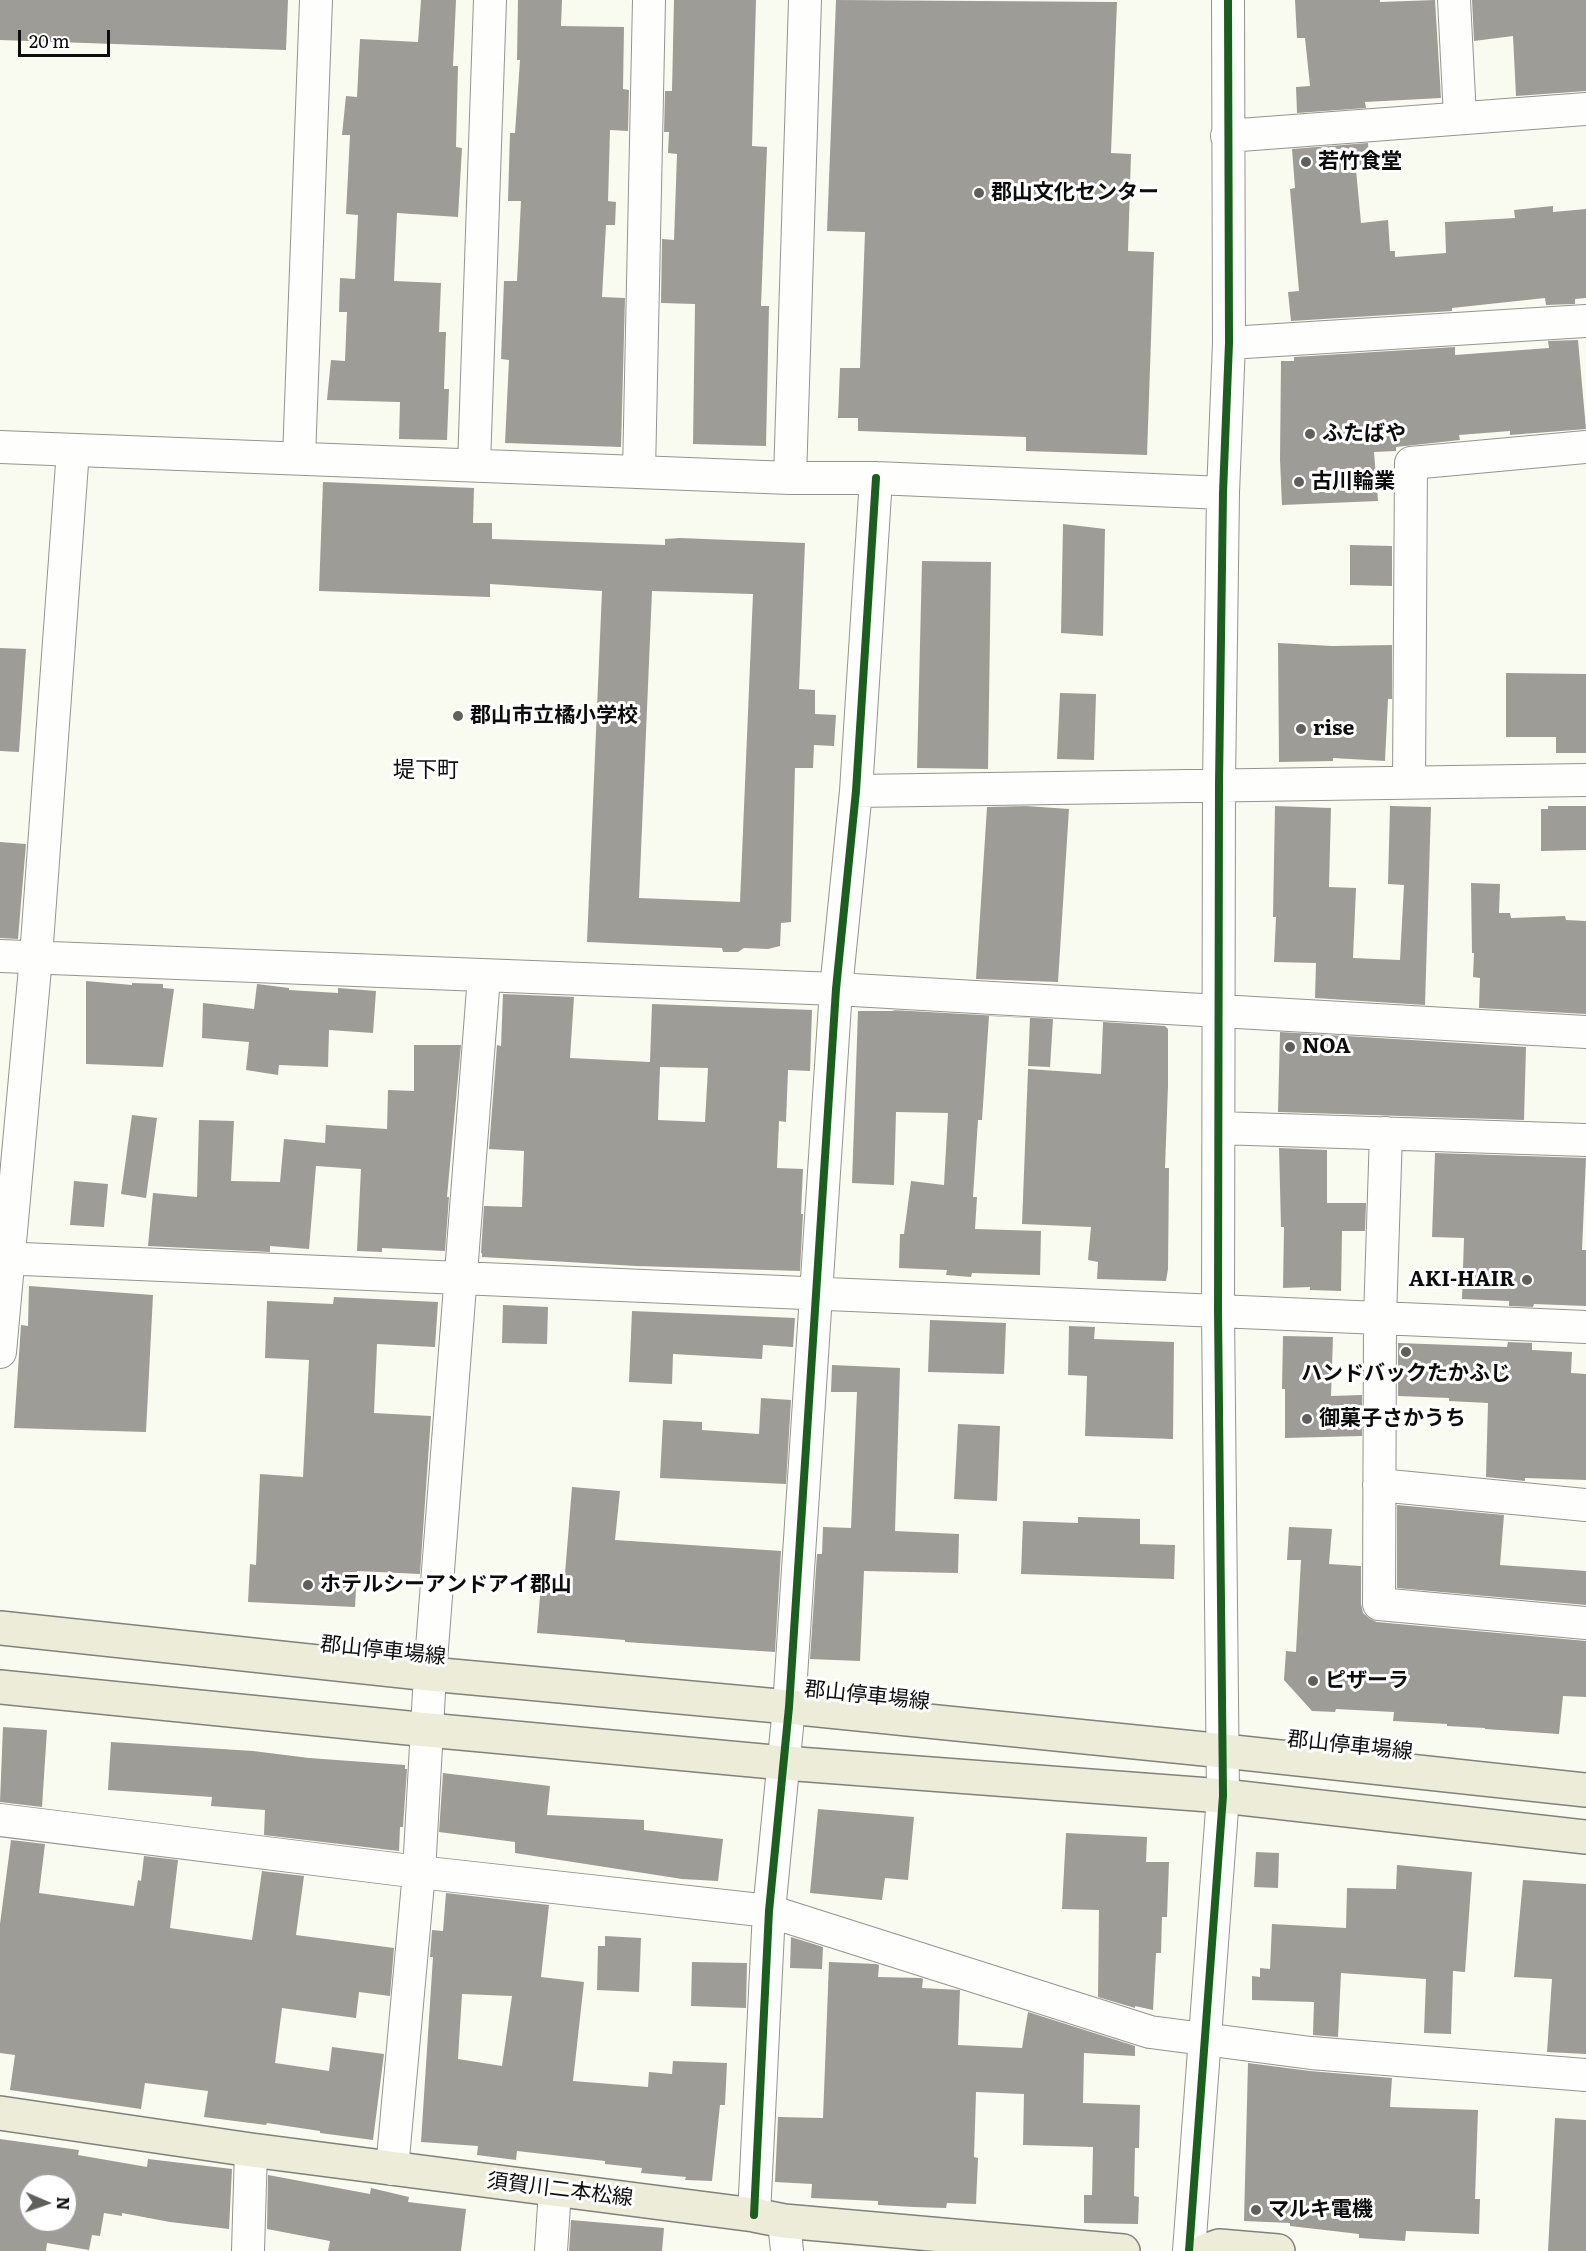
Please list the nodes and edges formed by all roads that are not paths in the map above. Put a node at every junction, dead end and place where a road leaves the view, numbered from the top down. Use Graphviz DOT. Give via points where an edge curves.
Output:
graph roads {
  1 [pos="316,0"];
  2 [pos="490,0"];
  3 [pos="649,0"];
  4 [pos="805,0"];
  5 [pos="1228,0"];
  6 [pos="1454,0"];
  7 [pos="1586,109"];
  8 [pos="1460,117"];
  9 [pos="1227,136"];
  10 [pos="1586,321"];
  11 [pos="1228,343"];
  12 [pos="0,447"];
  13 [pos="1586,447"];
  14 [pos="73,450"];
  15 [pos="299,458"];
  16 [pos="474,465"];
  17 [pos="639,472"];
  18 [pos="790,478"];
  19 [pos="876,478"];
  20 [pos="1223,494"];
  21 [pos="1586,780"];
  22 [pos="1409,782"];
  23 [pos="1219,784"];
  24 [pos="856,790"];
  25 [pos="0,956"];
  26 [pos="36,957"];
  27 [pos="484,976"];
  28 [pos="836,989"];
  29 [pos="1220,1010"];
  30 [pos="1586,1032"];
  31 [pos="1219,1128"];
  32 [pos="1386,1133"];
  33 [pos="1586,1140"];
  34 [pos="3,1258"];
  35 [pos="461,1278"];
  36 [pos="817,1293"];
  37 [pos="1218,1311"];
  38 [pos="1380,1318"];
  39 [pos="1586,1327"];
  40 [pos="0,1352"];
  41 [pos="1379,1485"];
  42 [pos="1586,1505"];
  43 [pos="1586,1623"];
  44 [pos="0,1628"];
  45 [pos="430,1674"];
  46 [pos="0,1687"];
  47 [pos="789,1707"];
  48 [pos="428,1730"];
  49 [pos="1224,1751"];
  50 [pos="784,1763"];
  51 [pos="1586,1790"];
  52 [pos="1223,1796"];
  53 [pos="0,1820"];
  54 [pos="1586,1837"];
  55 [pos="419,1872"];
  56 [pos="769,1911"];
  57 [pos="1205,2040"];
  58 [pos="1586,2075"];
  59 [pos="0,2113"];
  60 [pos="251,2150"];
  61 [pos="392,2169"];
  62 [pos="555,2190"];
  63 [pos="775,2229"];
  64 [pos="248,2251"];
  65 [pos="551,2251"];
  66 [pos="1123,2251"];
  67 [pos="1189,2251"];
  68 [pos="1205,2251"];
  69 [pos="1278,2251"];
  1 -- 15 [label="street"];
  2 -- 16 [label="street"];
  3 -- 17 [label="street"];
  4 -- 18 [label="street"];
  5 -- 9 [label="street"];
  6 -- 8 [label="street"];
  7 -- 8 [label="street"];
  8 -- 9 [label="street"];
  9 -- 11 [label="street"];
  10 -- 11 [label="street"];
  11 -- 20 [label="street"];
  12 -- 14 [label="street"];
  13 -- 22 [label="street" via="1411,463"];
  14 -- 15 [label="street"];
  14 -- 26 [label="street"];
  15 -- 16 [label="street"];
  16 -- 17 [label="street"];
  17 -- 18 [label="street"];
  18 -- 19 [label="street"];
  19 -- 20 [label="street"];
  19 -- 24 [label="street"];
  20 -- 23 [label="street"];
  21 -- 22 [label="street"];
  22 -- 23 [label="street"];
  23 -- 24 [label="street"];
  23 -- 29 [label="street"];
  24 -- 28 [label="street"];
  25 -- 26 [label="street"];
  26 -- 27 [label="street"];
  26 -- 34 [label="street"];
  27 -- 28 [label="street"];
  27 -- 35 [label="street"];
  28 -- 29 [label="street"];
  28 -- 36 [label="street"];
  29 -- 30 [label="street"];
  29 -- 31 [label="street"];
  31 -- 32 [label="street"];
  31 -- 37 [label="street"];
  32 -- 33 [label="street"];
  32 -- 38 [label="street"];
  34 -- 35 [label="street"];
  34 -- 40 [label="street"];
  35 -- 36 [label="street"];
  35 -- 45 [label="street"];
  36 -- 37 [label="street"];
  36 -- 47 [label="street"];
  37 -- 38 [label="street"];
  37 -- 49 [label="street"];
  38 -- 39 [label="street"];
  38 -- 41 [label="street"];
  41 -- 42 [label="street"];
  41 -- 43 [label="street" via="1379,1604"];
  44 -- 45 [label="main road, 郡山停車場線"];
  45 -- 47 [label="main road, 郡山停車場線"];
  45 -- 48 [label="street"];
  46 -- 48 [label="main road"];
  47 -- 49 [label="main road, 郡山停車場線"];
  47 -- 50 [label="street"];
  48 -- 50 [label="main road"];
  48 -- 55 [label="street"];
  49 -- 51 [label="main road, 郡山停車場線"];
  49 -- 52 [label="street"];
  50 -- 52 [label="main road"];
  50 -- 56 [label="street"];
  52 -- 54 [label="main road"];
  52 -- 57 [label="street"];
  53 -- 55 [label="street"];
  55 -- 56 [label="street"];
  55 -- 61 [label="street"];
  56 -- 57 [label="street" via="1150,2032"];
  56 -- 63 [label="street"];
  57 -- 58 [label="street" via="1311,2053"];
  57 -- 67 [label="street"];
  59 -- 60 [label="main road, 須賀川二本松線"];
  60 -- 61 [label="main road, 須賀川二本松線"];
  60 -- 64 [label="street"];
  61 -- 62 [label="main road, 須賀川二本松線"];
  62 -- 63 [label="main road, 須賀川二本松線"];
  62 -- 65 [label="street"];
  63 -- 66 [label="main road, 須賀川二本松線"];
  68 -- 69 [label="main road" via="1219,2246"];
}
